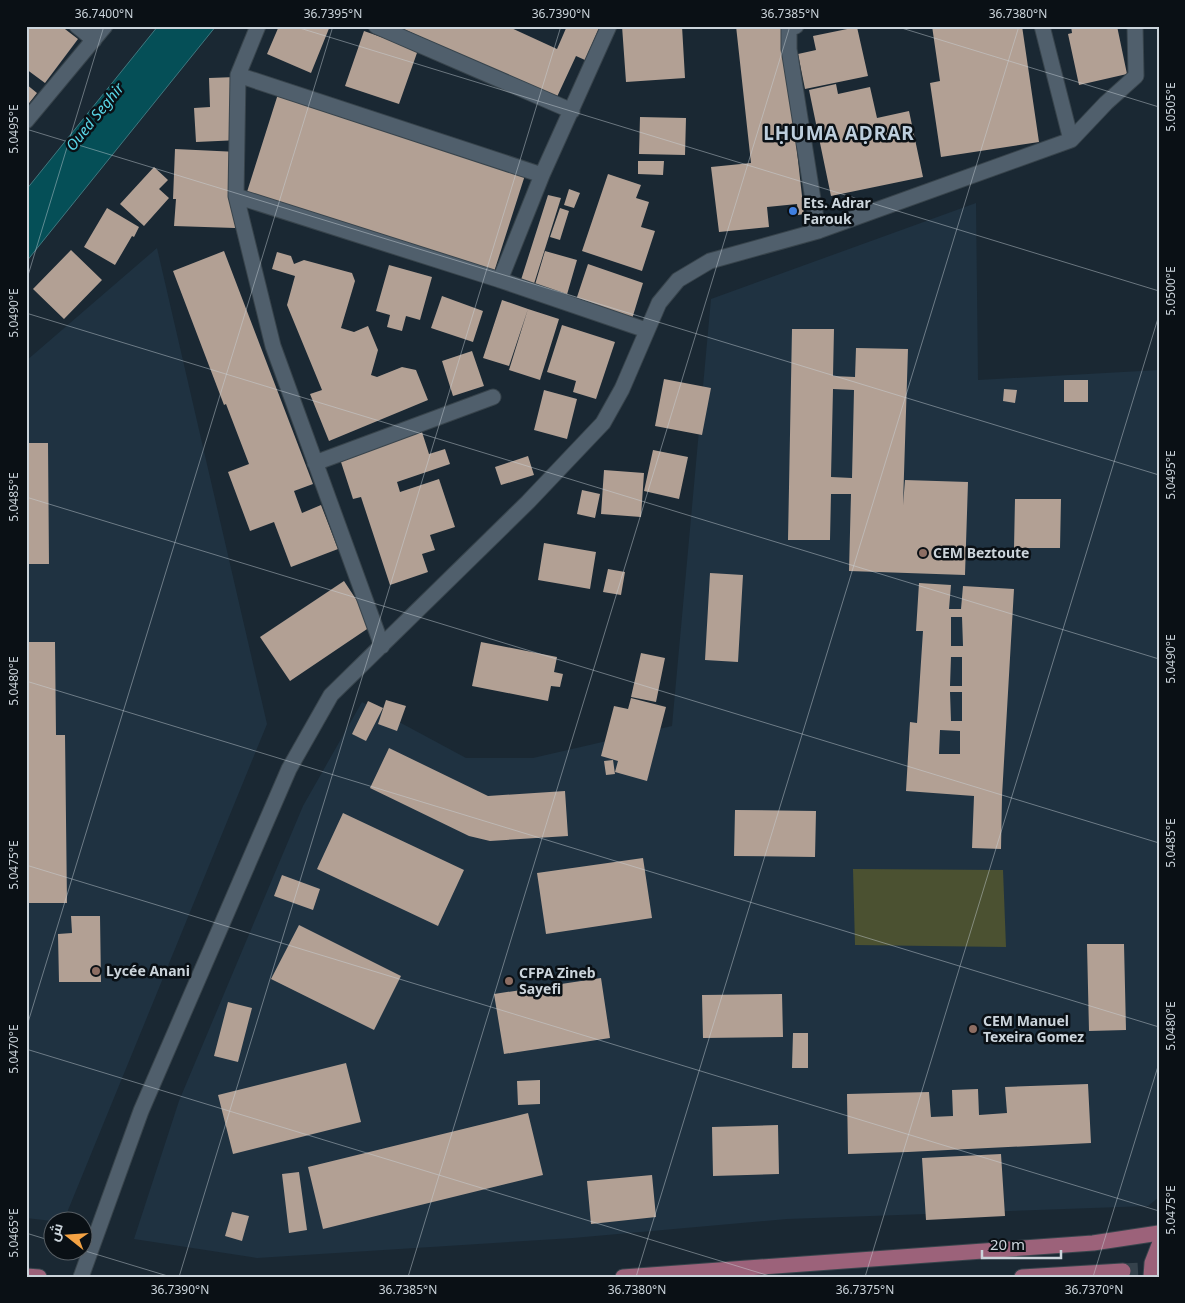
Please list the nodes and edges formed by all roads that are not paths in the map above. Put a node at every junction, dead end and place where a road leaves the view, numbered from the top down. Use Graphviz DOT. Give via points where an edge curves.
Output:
graph roads {
  1 [pos="77,26"];
  2 [pos="105,26"];
  3 [pos="258,26"];
  4 [pos="376,26"];
  5 [pos="609,26"];
  6 [pos="796,26"];
  7 [pos="1042,26"];
  8 [pos="1135,26"];
  9 [pos="94,40"];
  10 [pos="238,75"];
  11 [pos="572,112"];
  12 [pos="26,121"];
  13 [pos="1071,140"];
  14 [pos="542,175"];
  15 [pos="236,196"];
  16 [pos="818,231"];
  17 [pos="500,280"];
  18 [pos="646,330"];
  19 [pos="493,397"];
  20 [pos="316,463"];
  21 [pos="382,646"];
  22 [pos="1159,1233"];
  23 [pos="1159,1245"];
  24 [pos="1123,1271"];
  25 [pos="26,1276"];
  26 [pos="39,1277"];
  27 [pos="81,1277"];
  28 [pos="622,1277"];
  29 [pos="1022,1277"];
  30 [pos="1151,1277"];
  1 -- 9 [label="street"];
  2 -- 9 [label="street"];
  3 -- 10 [label="street"];
  4 -- 11 [label="street"];
  5 -- 11 [label="street"];
  6 -- 16 [label="street" via="789,29 789,49"];
  7 -- 13 [label="street"];
  8 -- 13 [label="street" via="1136,76"];
  9 -- 12 [label="street"];
  10 -- 14 [label="street"];
  10 -- 15 [label="street"];
  11 -- 14 [label="street"];
  13 -- 16 [label="street"];
  14 -- 17 [label="street"];
  15 -- 17 [label="street"];
  15 -- 20 [label="street" via="273,346"];
  16 -- 18 [label="street" via="710,261 678,280 659,303"];
  17 -- 18 [label="street"];
  18 -- 21 [label="street" via="622,389 603,423"];
  19 -- 20 [label="street"];
  20 -- 21 [label="street"];
  21 -- 27 [label="street" via="331,695 289,769 141,1111"];
  22 -- 28 [label="main road" via="1093,1243"];
  23 -- 30 [label="main road"];
  24 -- 29 [label="main road"];
  25 -- 26 [label="main road"];
}
